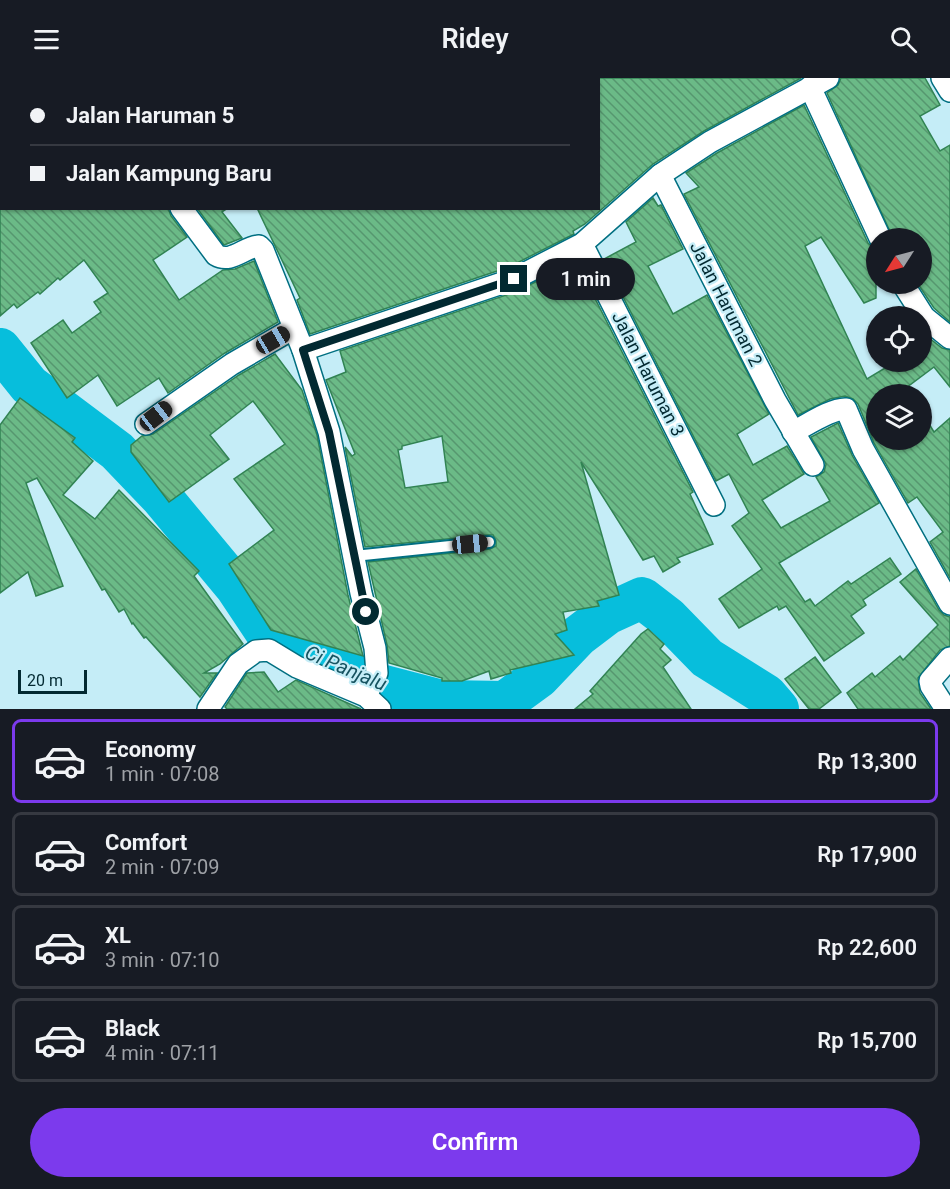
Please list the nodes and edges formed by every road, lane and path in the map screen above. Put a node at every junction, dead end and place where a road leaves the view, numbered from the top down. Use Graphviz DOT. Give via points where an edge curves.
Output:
graph roads {
  1 [pos="942,78"];
  2 [pos="819,83"];
  3 [pos="950,91"];
  4 [pos="660,175"];
  5 [pos="182,210"];
  6 [pos="876,228"];
  7 [pos="582,244"];
  8 [pos="910,294"];
  9 [pos="294,328"];
  10 [pos="950,338"];
  11 [pos="303,350"];
  12 [pos="146,424"];
  13 [pos="794,432"];
  14 [pos="813,465"];
  15 [pos="714,505"];
  16 [pos="489,542"];
  17 [pos="354,556"];
  18 [pos="950,604"];
  19 [pos="950,658"];
  20 [pos="373,693"];
  21 [pos="212,708"];
  22 [pos="946,709"];
  1 -- 3 [label="street"];
  2 -- 4 [label="street" via="710,142"];
  2 -- 6 [label="street"];
  4 -- 7 [label="street"];
  4 -- 13 [label="street, Jalan Haruman 2"];
  5 -- 9 [label="street" via="221,258 227,259 252,246 263,250"];
  7 -- 11 [label="street" via="514,279"];
  7 -- 15 [label="street, Jalan Haruman 3"];
  8 -- 10 [label="street" via="927,320"];
  9 -- 11 [label="street"];
  9 -- 12 [label="street" via="231,364"];
  11 -- 17 [label="street" via="329,432"];
  13 -- 14 [label="street, Jalan Haruman 2"];
  13 -- 18 [label="street" via="846,409 863,449"];
  16 -- 17 [label="lane"];
  17 -- 20 [label="street" via="375,648"];
  19 -- 22 [label="street" via="930,681"];
  20 -- 21 [label="street" via="297,667 269,650 256,651 238,664"];
}
